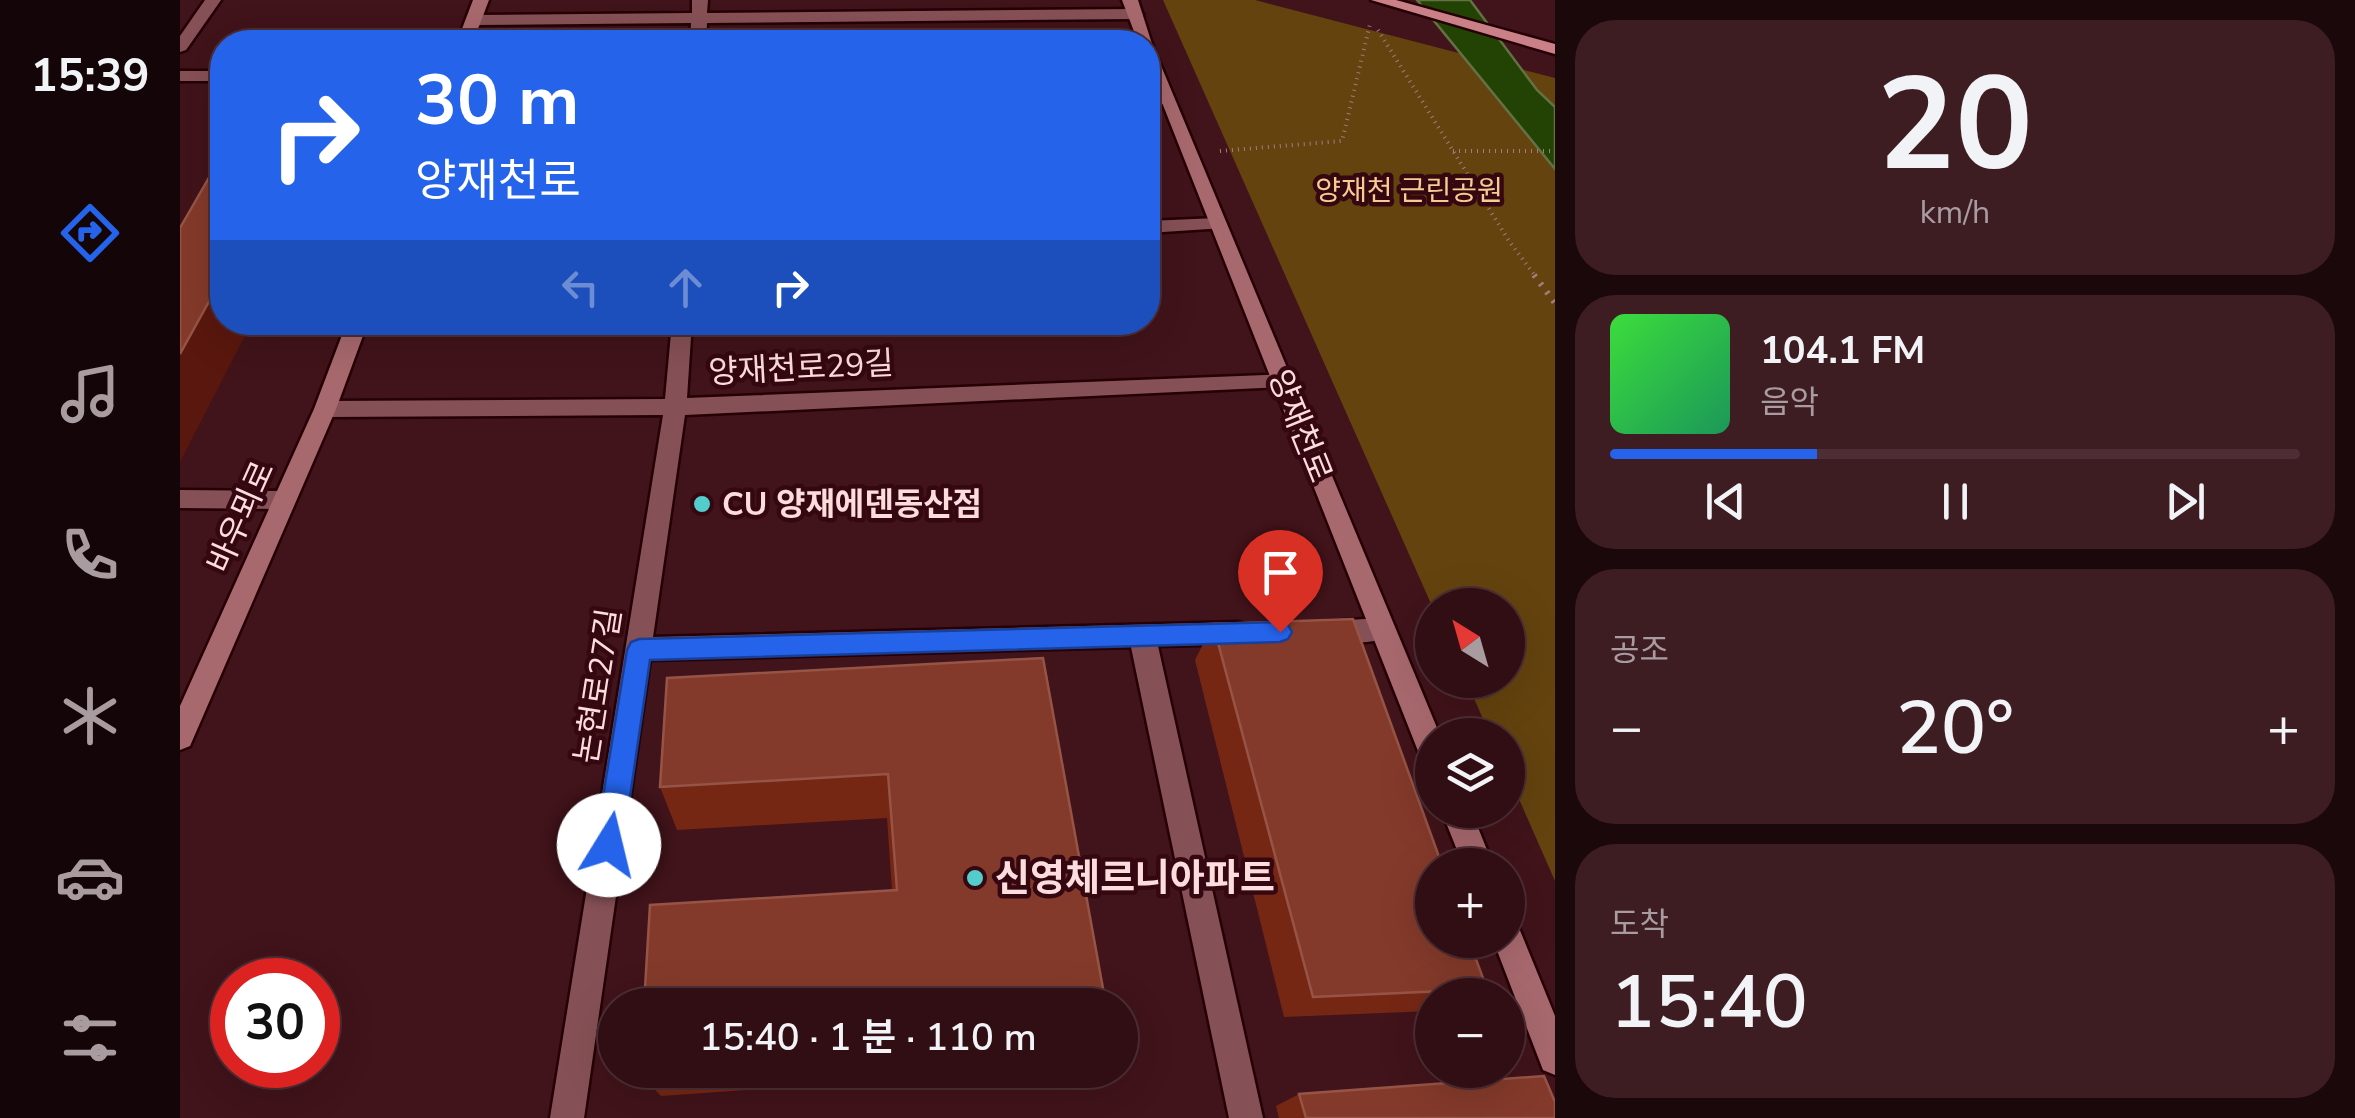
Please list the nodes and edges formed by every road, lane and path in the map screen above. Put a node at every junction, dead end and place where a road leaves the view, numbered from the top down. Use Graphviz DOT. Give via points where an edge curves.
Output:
graph roads {
  1 [pos="213,0"];
  2 [pos="482,0"];
  3 [pos="700,0"];
  4 [pos="1086,0"];
  5 [pos="1379,0"];
  6 [pos="1133,7"];
  7 [pos="698,18"];
  8 [pos="474,20"];
  9 [pos="470,30"];
  10 [pos="698,30"];
  11 [pos="180,47"];
  12 [pos="1555,49"];
  13 [pos="180,76"];
  14 [pos="210,76"];
  15 [pos="1160,104"];
  16 [pos="1555,150"];
  17 [pos="1452,151"];
  18 [pos="1188,153"];
  19 [pos="1217,224"];
  20 [pos="1160,226"];
  21 [pos="1555,303"];
  22 [pos="353,335"];
  23 [pos="681,335"];
  24 [pos="1280,378"];
  25 [pos="675,406"];
  26 [pos="325,409"];
  27 [pos="180,499"];
  28 [pos="283,500"];
  29 [pos="1382,629"];
  30 [pos="1142,636"];
  31 [pos="639,650"];
  32 [pos="1418,718"];
  33 [pos="180,737"];
  34 [pos="1516,958"];
  35 [pos="1555,1058"];
  36 [pos="566,1118"];
  37 [pos="1246,1118"];
  1 -- 11 [label="street"];
  2 -- 8 [label="street"];
  3 -- 7 [label="street"];
  4 -- 6 [label="street"];
  5 -- 12 [label="main road"];
  6 -- 7 [label="street"];
  7 -- 8 [label="street"];
  7 -- 10 [label="street"];
  8 -- 9 [label="street"];
  13 -- 14 [label="street"];
  15 -- 18 [label="street, 양재천로"];
  16 -- 17 [label="path"];
  17 -- 18 [label="path" via="1371,20 1342,141"];
  17 -- 21 [label="path"];
  18 -- 19 [label="street, 양재천로"];
  19 -- 20 [label="street"];
  19 -- 24 [label="street, 양재천로"];
  22 -- 26 [label="street, 바우뫼로"];
  23 -- 25 [label="street, 논현로27길"];
  24 -- 25 [label="street, 양재천로29길"];
  24 -- 29 [label="street, 양재천로"];
  25 -- 26 [label="street, 양재천로29길"];
  25 -- 31 [label="street, 논현로27길"];
  26 -- 28 [label="street, 바우뫼로"];
  27 -- 28 [label="street"];
  28 -- 33 [label="street, 바우뫼로"];
  29 -- 30 [label="street"];
  29 -- 32 [label="street, 양재천로"];
  30 -- 31 [label="street"];
  30 -- 37 [label="street"];
  31 -- 36 [label="street, 논현로27길"];
  34 -- 35 [label="street"];
}
